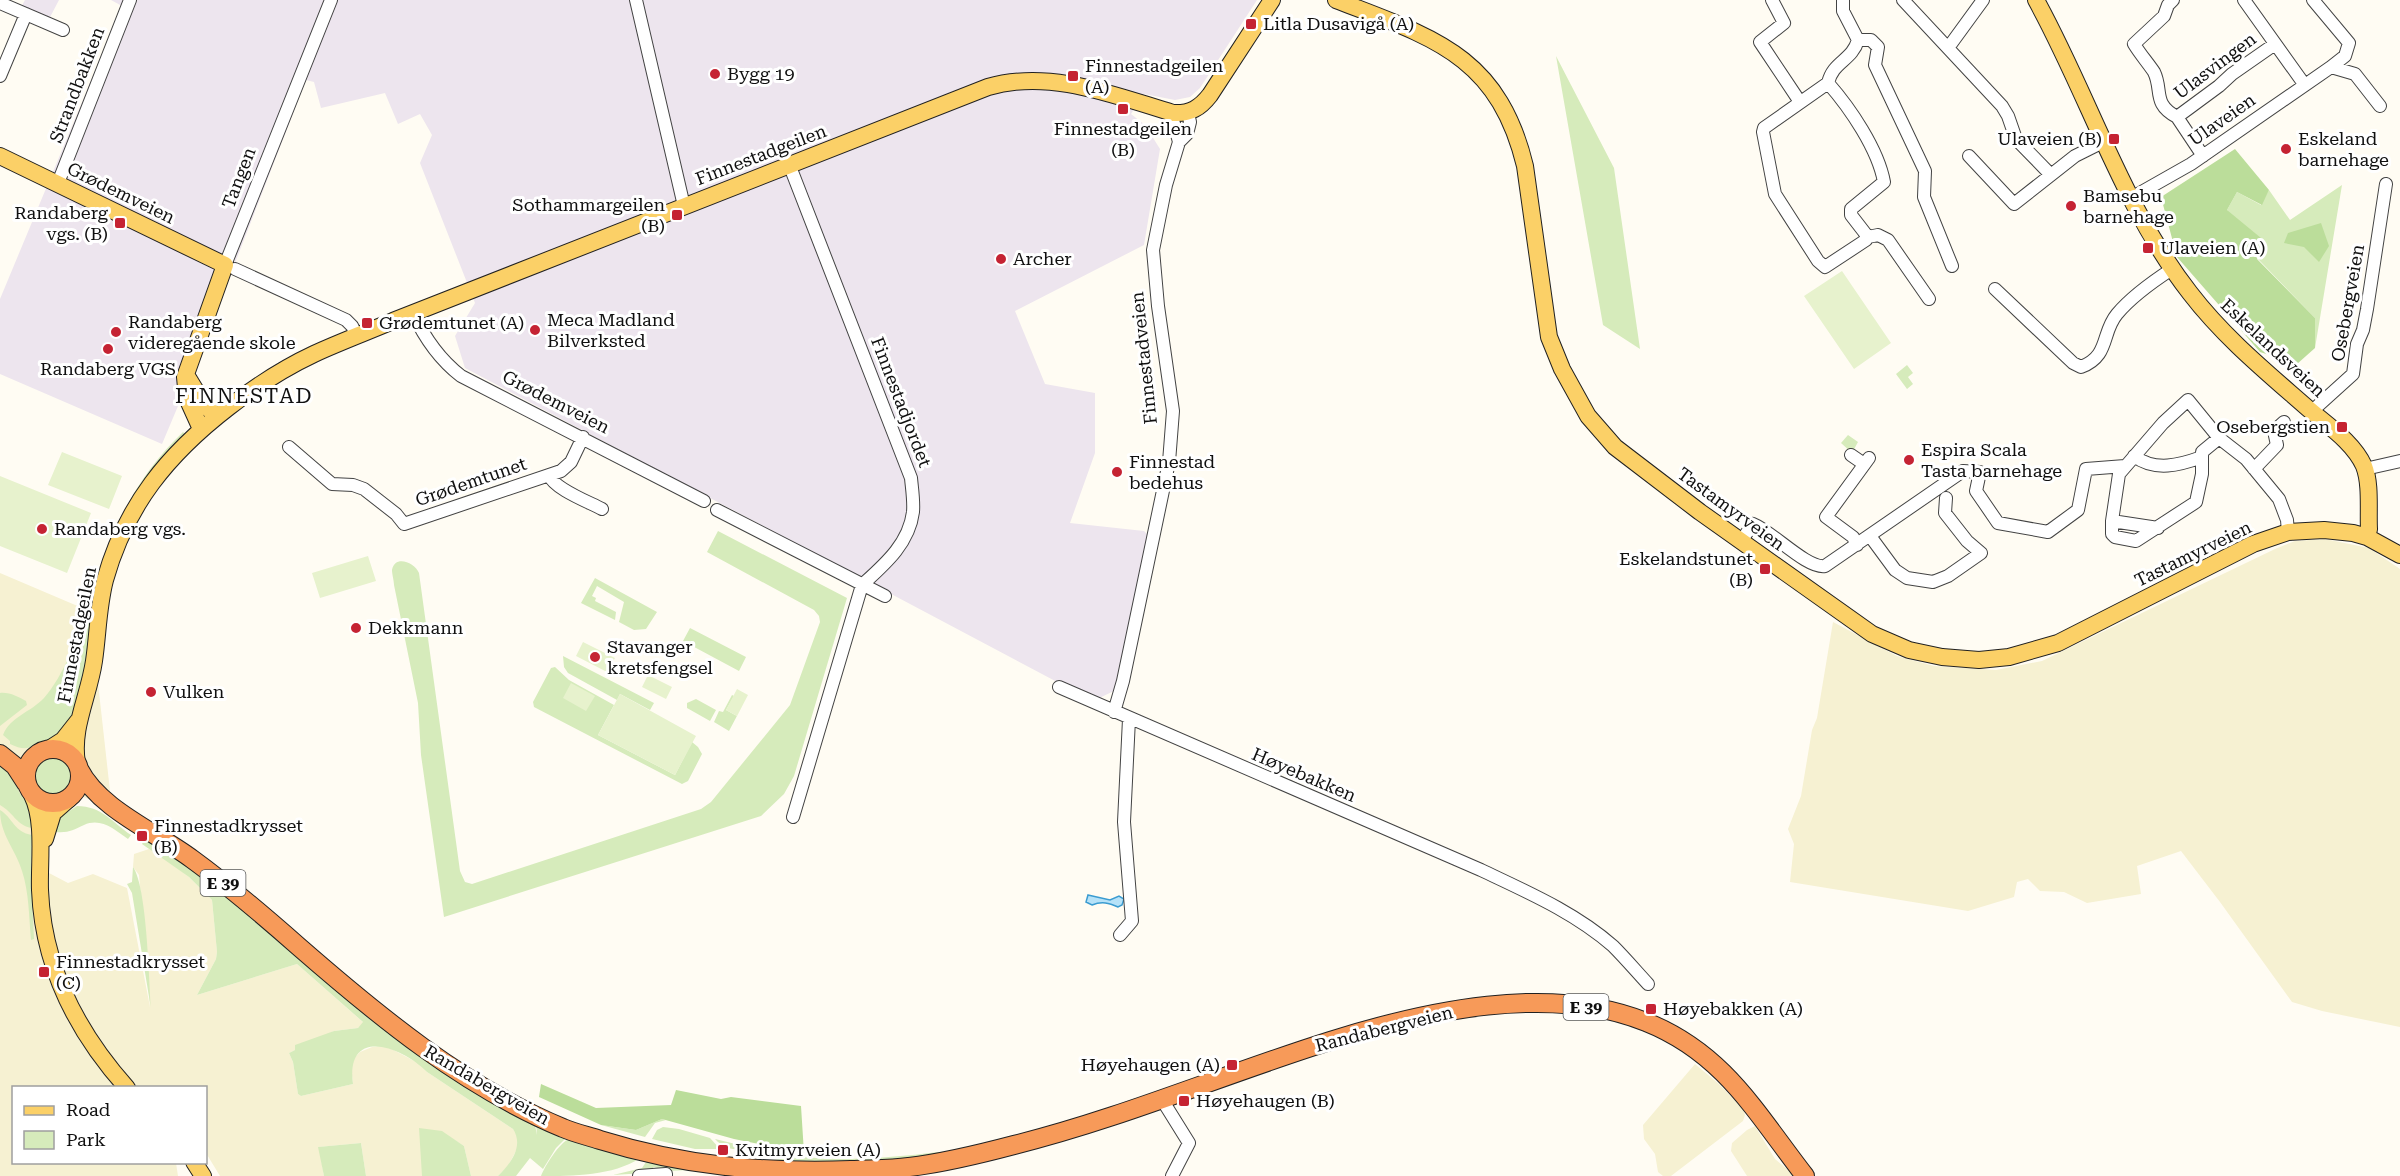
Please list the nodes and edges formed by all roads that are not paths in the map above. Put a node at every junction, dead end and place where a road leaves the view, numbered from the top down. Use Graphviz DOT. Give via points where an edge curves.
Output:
graph roads {
  1 [pos="130,0"];
  2 [pos="331,0"];
  3 [pos="636,0"];
  4 [pos="1272,0"];
  5 [pos="1336,0"];
  6 [pos="1772,0"];
  7 [pos="1843,0"];
  8 [pos="1903,0"];
  9 [pos="1983,0"];
  10 [pos="2036,0"];
  11 [pos="2173,0"];
  12 [pos="2244,0"];
  13 [pos="2313,0"];
  14 [pos="0,3"];
  15 [pos="26,14"];
  16 [pos="63,30"];
  17 [pos="1858,40"];
  18 [pos="2275,44"];
  19 [pos="1948,48"];
  20 [pos="2331,66"];
  21 [pos="0,76"];
  22 [pos="1828,83"];
  23 [pos="2304,84"];
  24 [pos="1800,102"];
  25 [pos="2380,106"];
  26 [pos="1181,113"];
  27 [pos="2177,117"];
  28 [pos="2105,141"];
  29 [pos="0,156"];
  30 [pos="1969,156"];
  31 [pos="2203,156"];
  32 [pos="789,165"];
  33 [pos="2051,175"];
  34 [pos="58,183"];
  35 [pos="2386,184"];
  36 [pos="2131,198"];
  37 [pos="684,206"];
  38 [pos="1868,237"];
  39 [pos="1952,266"];
  40 [pos="230,267"];
  41 [pos="2172,269"];
  42 [pos="1995,289"];
  43 [pos="1929,299"];
  44 [pos="413,313"];
  45 [pos="357,336"];
  46 [pos="186,372"];
  47 [pos="2311,412"];
  48 [pos="216,417"];
  49 [pos="2284,422"];
  50 [pos="201,429"];
  51 [pos="584,437"];
  52 [pos="2219,438"];
  53 [pos="289,447"];
  54 [pos="1851,455"];
  55 [pos="2134,456"];
  56 [pos="2202,457"];
  57 [pos="2400,461"];
  58 [pos="2125,466"];
  59 [pos="2254,469"];
  60 [pos="2365,469"];
  61 [pos="549,475"];
  62 [pos="1946,498"];
  63 [pos="704,501"];
  64 [pos="602,509"];
  65 [pos="717,510"];
  66 [pos="2288,532"];
  67 [pos="2360,535"];
  68 [pos="1870,536"];
  69 [pos="1741,541"];
  70 [pos="1857,545"];
  71 [pos="2400,555"];
  72 [pos="862,585"];
  73 [pos="885,597"];
  74 [pos="1059,687"];
  75 [pos="1114,712"];
  76 [pos="80,717"];
  77 [pos="1129,719"];
  78 [pos="0,749"];
  79 [pos="43,752"];
  80 [pos="0,754"];
  81 [pos="78,766"];
  82 [pos="29,789"];
  83 [pos="69,799"];
  84 [pos="105,804"];
  85 [pos="793,817"];
  86 [pos="40,861"];
  87 [pos="1120,935"];
  88 [pos="1648,984"];
  89 [pos="125,1086"];
  90 [pos="1161,1098"];
  91 [pos="666,1175"];
  92 [pos="639,1176"];
  93 [pos="1172,1176"];
  94 [pos="1805,1176"];
  1 -- 34 [label="street, Strandbakken"];
  2 -- 40 [label="street, Tangen"];
  3 -- 37 [label="street"];
  4 -- 26 [label="main road" via="1210,95 1197,108"];
  5 -- 69 [label="main road, Tastamyrveien" via="1427,36 1476,70 1495,95 1509,118 1525,166 1550,336 1562,369 1588,416 1615,447"];
  6 -- 24 [label="street" via="1784,22 1760,42"];
  7 -- 17 [label="street" via="1843,11"];
  8 -- 19 [label="street"];
  9 -- 19 [label="street"];
  10 -- 28 [label="main road, Eskelandsveien"];
  11 -- 27 [label="street, Ulasvingen" via="2164,16 2134,44 2155,75 2160,101"];
  12 -- 18 [label="street"];
  13 -- 20 [label="street" via="2349,43 2345,56"];
  14 -- 15 [label="street"];
  15 -- 16 [label="street"];
  15 -- 21 [label="street"];
  17 -- 22 [label="street" via="1850,55 1832,70"];
  17 -- 39 [label="street" via="1871,39 1878,47 1876,68 1924,171 1924,197"];
  18 -- 23 [label="street"];
  18 -- 27 [label="street, Ulasvingen"];
  19 -- 33 [label="street" via="2002,106 2016,139"];
  20 -- 23 [label="street, Ulaveien"];
  20 -- 25 [label="street" via="2355,74"];
  22 -- 24 [label="street"];
  22 -- 38 [label="street" via="1862,130 1884,179 1883,184 1851,209 1851,215"];
  23 -- 31 [label="street, Ulaveien"];
  24 -- 38 [label="street" via="1762,132 1775,194 1825,267"];
  26 -- 32 [label="main road, Finnestadgeilen" via="1062,83 1020,80 987,87"];
  26 -- 75 [label="street, Finnestadveien" via="1190,122 1187,134 1179,142 1153,250 1173,411 1169,462"];
  27 -- 31 [label="street, Ulasvingen"];
  28 -- 33 [label="street" via="2075,156"];
  28 -- 36 [label="main road, Eskelandsveien"];
  29 -- 34 [label="main road, Grødemveien"];
  30 -- 33 [label="street" via="2014,204"];
  31 -- 36 [label="street, Ulaveien"];
  32 -- 37 [label="main road, Finnestadgeilen"];
  32 -- 72 [label="street, Finnestadjordet" via="911,478 913,513 902,544"];
  34 -- 40 [label="main road, Grødemveien"];
  35 -- 47 [label="street, Osebergveien" via="2353,374"];
  36 -- 41 [label="main road, Eskelandsveien"];
  37 -- 44 [label="main road, Finnestadgeilen"];
  38 -- 43 [label="street" via="1878,235 1888,240"];
  40 -- 45 [label="street, Grødemveien" via="346,320"];
  40 -- 46 [label="main road, Tangen"];
  41 -- 42 [label="street" via="2115,316 2098,356 2081,367"];
  41 -- 47 [label="main road, Eskelandsveien" via="2212,320"];
  44 -- 45 [label="main road, Finnestadgeilen"];
  44 -- 51 [label="street, Grødemveien" via="436,353 462,376"];
  45 -- 48 [label="main road, Finnestadgeilen" via="313,354"];
  46 -- 48 [label="main road" via="195,392"];
  46 -- 50 [label="main road" via="185,391"];
  47 -- 60 [label="main road, Eskelandsveien" via="2357,454"];
  48 -- 50 [label="main road, Finnestadgeilen"];
  49 -- 59 [label="street" via="2274,431 2277,445"];
  50 -- 76 [label="main road, Finnestadgeilen" via="150,483 129,518 105,582 93,667"];
  51 -- 61 [label="street, Grødemtunet" via="569,466"];
  51 -- 63 [label="street, Grødemveien"];
  52 -- 55 [label="street" via="2188,400"];
  52 -- 56 [label="street" via="2202,451"];
  52 -- 59 [label="street"];
  53 -- 61 [label="street, Grødemtunet" via="332,484 364,489 404,524"];
  54 -- 70 [label="street" via="1867,461 1826,517 1853,537"];
  55 -- 56 [label="street" via="2156,466"];
  55 -- 58 [label="street"];
  56 -- 58 [label="street" via="2197,500 2136,541 2113,536 2111,532 2117,478"];
  57 -- 60 [label="street"];
  58 -- 68 [label="street" via="2086,468 2078,510 2048,532 1998,523 1976,491 1980,472 1963,471"];
  59 -- 66 [label="street" via="2279,499"];
  60 -- 67 [label="main road" via="2369,529"];
  61 -- 64 [label="street, Grødemtunet" via="559,486"];
  62 -- 68 [label="street" via="1946,513 1981,553 1948,576 1933,582 1907,578 1894,570"];
  65 -- 72 [label="street"];
  66 -- 67 [label="main road, Tastamyrveien" via="2324,530"];
  66 -- 69 [label="main road, Tastamyrveien" via="2253,544 2058,643 2009,657 1979,660 1909,650 1872,634"];
  67 -- 71 [label="main road"];
  68 -- 70 [label="street"];
  69 -- 70 [label="street" via="1753,524 1813,565 1823,567"];
  72 -- 73 [label="street"];
  72 -- 85 [label="street"];
  74 -- 75 [label="street"];
  75 -- 77 [label="street"];
  76 -- 79 [label="main road, Finnestadgeilen" via="63,740"];
  76 -- 81 [label="main road, Finnestadgeilen" via="75,746"];
  77 -- 87 [label="street" via="1124,822 1132,921"];
  77 -- 88 [label="street, Høyebakken" via="1550,903 1614,947"];
  78 -- 79 [label="highway, E 39"];
  79 -- 81 [label="highway, E 39" via="62,750"];
  79 -- 82 [label="highway" via="28,764"];
  80 -- 82 [label="highway" via="15,766"];
  81 -- 83 [label="highway" via="77,789"];
  81 -- 84 [label="highway, Randabergveien / E 39"];
  82 -- 83 [label="highway, E 39" via="50,804"];
  82 -- 86 [label="main road" via="38,813"];
  83 -- 84 [label="highway, Randabergveien / E 39"];
  83 -- 86 [label="main road" via="53,813"];
  84 -- 90 [label="highway, Randabergveien / E 39" via="198,863 332,975 418,1038 466,1068 588,1126 660,1145 749,1161 834,1165 948,1159 1049,1136"];
  86 -- 89 [label="main road" via="45,929 60,984 86,1035"];
  90 -- 93 [label="street" via="1189,1143"];
  90 -- 94 [label="highway, Randabergveien / E 39" via="1355,1033 1432,1013 1537,1004 1579,1006 1641,1020 1674,1035 1707,1057 1741,1090"];
  91 -- 92 [label="street"];
}
